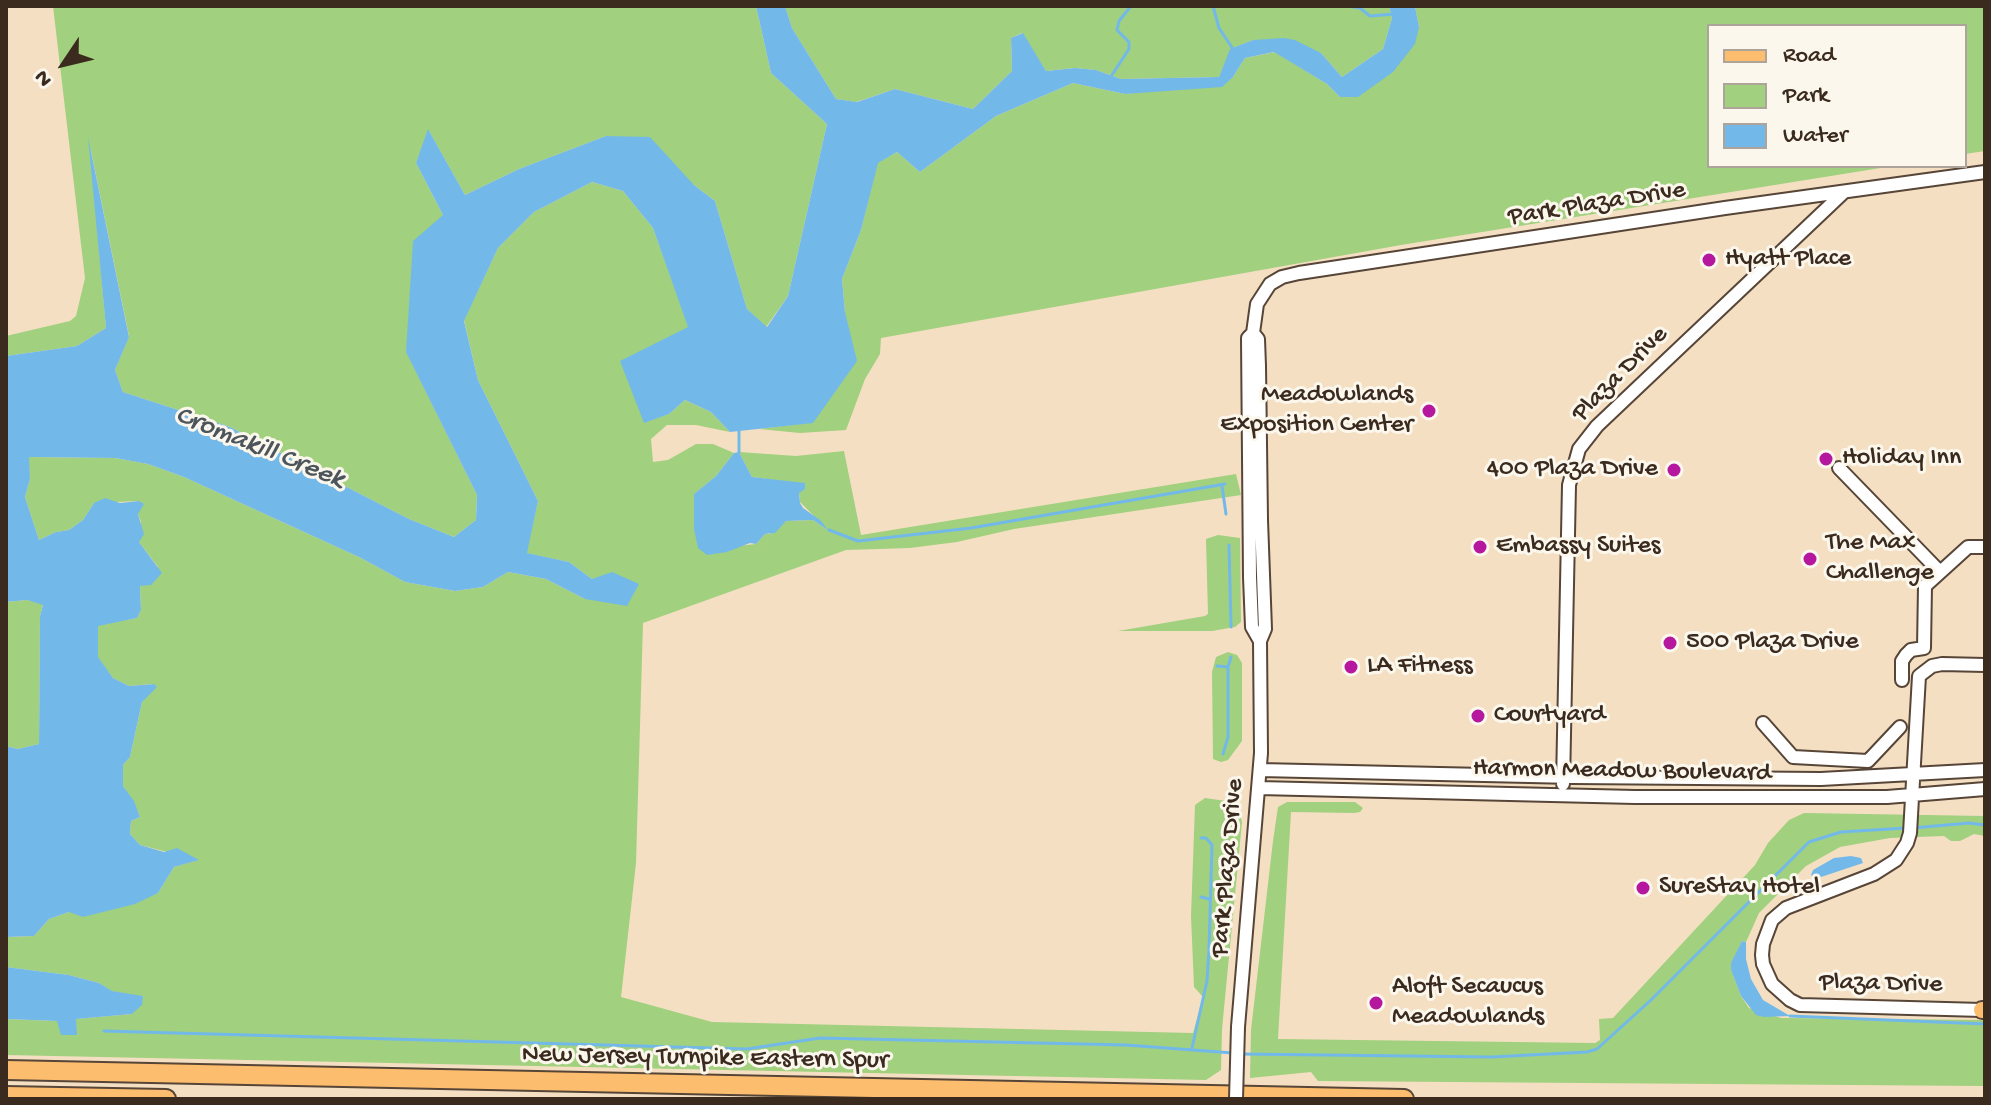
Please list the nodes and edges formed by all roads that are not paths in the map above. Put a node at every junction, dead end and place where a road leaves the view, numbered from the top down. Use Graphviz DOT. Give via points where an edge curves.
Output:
graph roads {
  1 [pos="1985,172"];
  2 [pos="1843,193"];
  3 [pos="1839,468"];
  4 [pos="1985,547"];
  5 [pos="1940,572"];
  6 [pos="1985,665"];
  7 [pos="1902,680"];
  8 [pos="1763,723"];
  9 [pos="1900,727"];
  10 [pos="1260,770"];
  11 [pos="1985,770"];
  12 [pos="1914,775"];
  13 [pos="1563,777"];
  14 [pos="1259,788"];
  15 [pos="1985,789"];
  16 [pos="1563,796"];
  17 [pos="1913,796"];
  18 [pos="1984,1010"];
  19 [pos="6,1070"];
  20 [pos="6,1096"];
  21 [pos="166,1099"];
  22 [pos="1236,1099"];
  23 [pos="1404,1099"];
  1 -- 2 [label="street, Park Plaza Drive"];
  2 -- 10 [label="street, Park Plaza Drive" via="1299,273 1266,288 1248,338 1255,521 1252,627 1260,641"];
  2 -- 13 [label="street, Plaza Drive" via="1579,449 1569,485"];
  3 -- 5 [label="street"];
  4 -- 5 [label="street" via="1968,547"];
  5 -- 7 [label="street" via="1925,586 1924,648 1906,655"];
  6 -- 12 [label="street, Plaza Drive" via="1942,664 1919,676"];
  8 -- 9 [label="street" via="1793,757 1868,761"];
  10 -- 13 [label="street, Harmon Meadow Boulevard"];
  10 -- 14 [label="street, Park Plaza Drive"];
  11 -- 12 [label="street, Harmon Meadow Boulevard"];
  12 -- 13 [label="street, Harmon Meadow Boulevard"];
  12 -- 17 [label="street, Plaza Drive"];
  13 -- 16 [label="street, Plaza Drive"];
  14 -- 16 [label="street, Harmon Meadow Boulevard"];
  14 -- 22 [label="street, Park Plaza Drive, bridge"];
  15 -- 17 [label="street, Harmon Meadow Boulevard"];
  16 -- 17 [label="street, Harmon Meadow Boulevard"];
  17 -- 18 [label="street, Plaza Drive" via="1907,843 1889,866 1805,899 1772,920 1763,944 1766,974 1780,993 1800,1005"];
  19 -- 23 [label="highway, New Jersey Turnpike Eastern Spur"];
  20 -- 21 [label="highway"];
}
